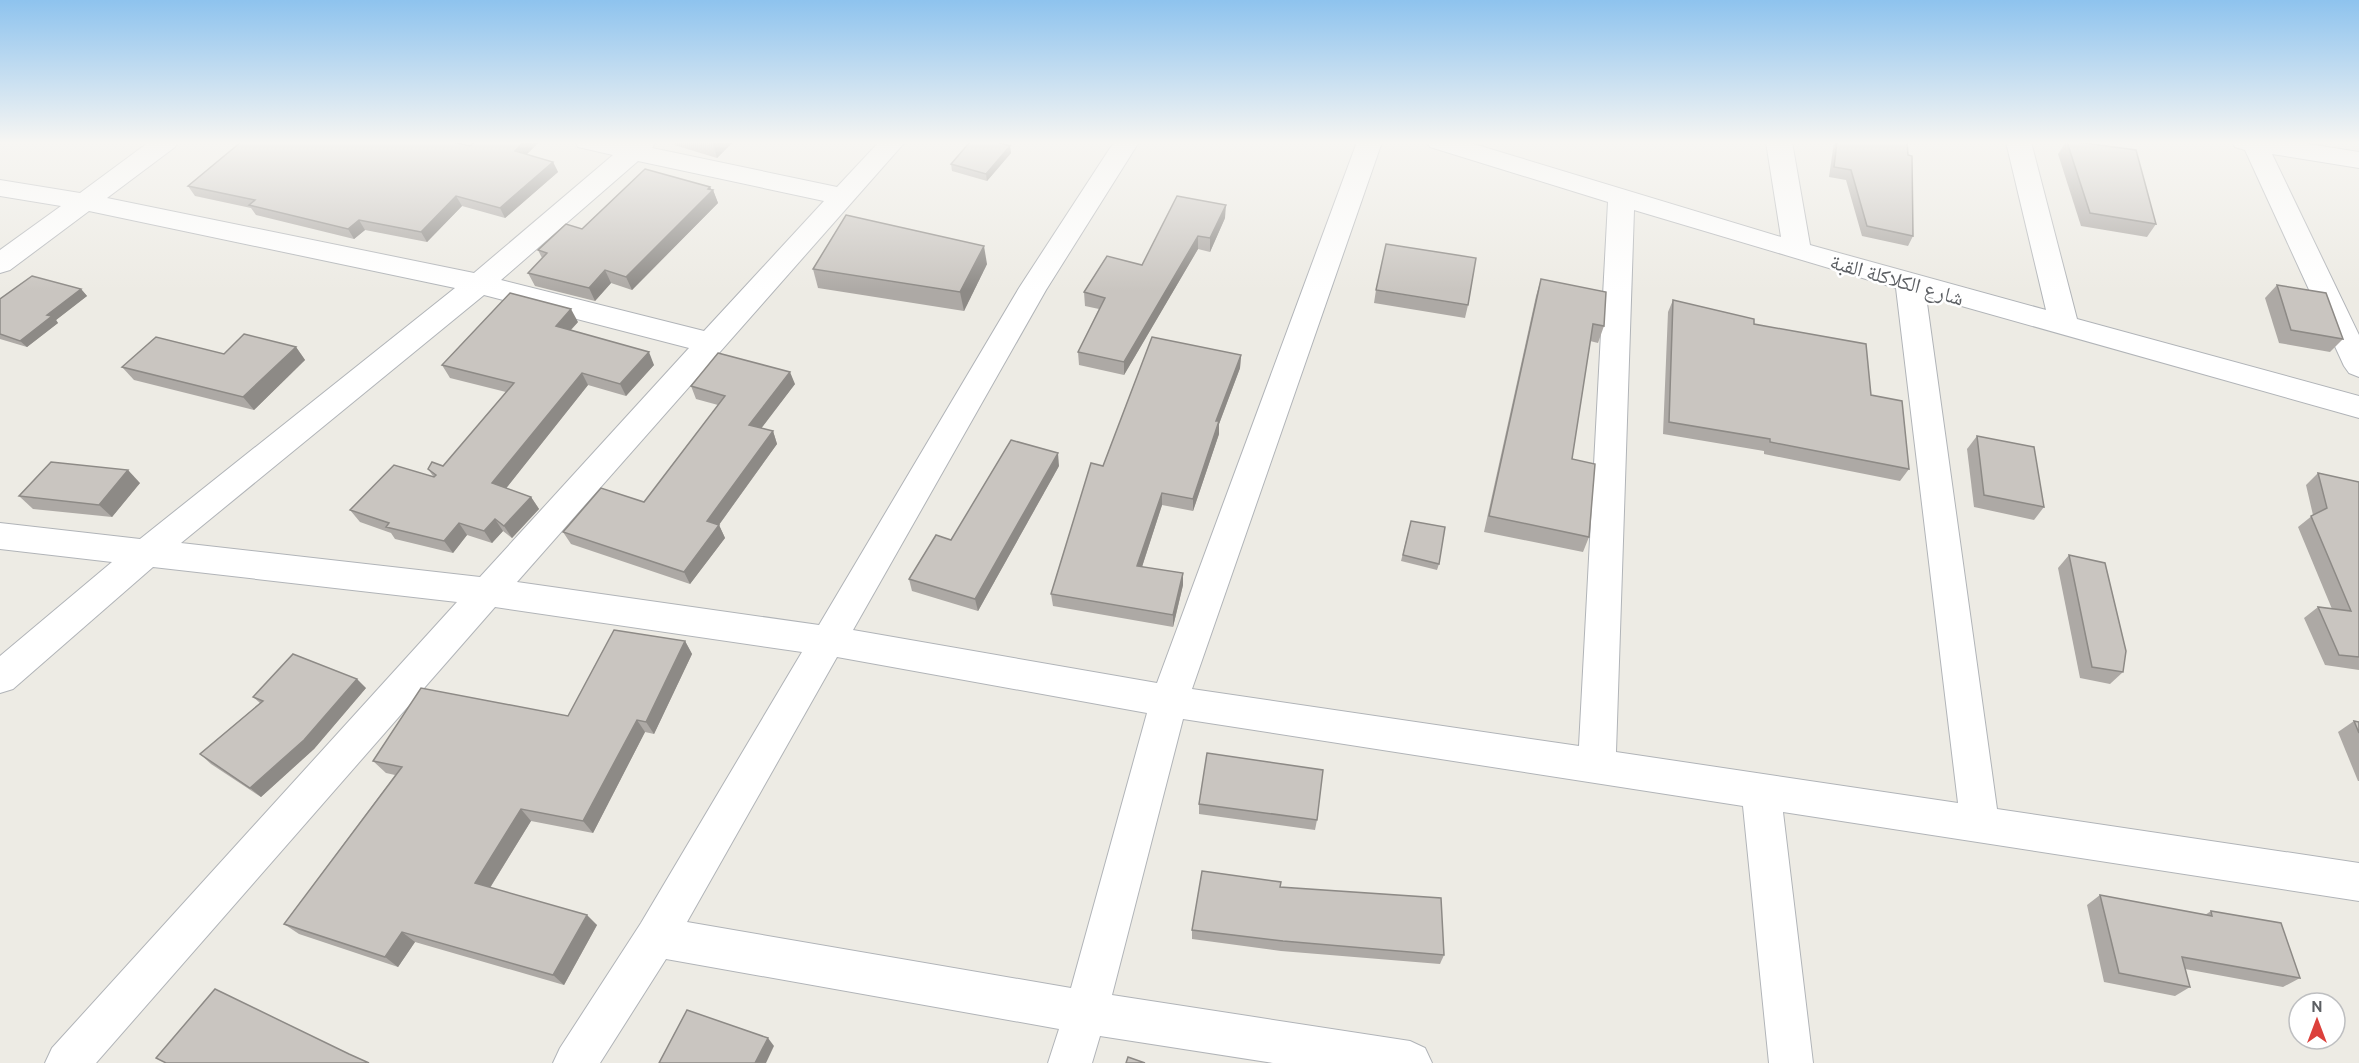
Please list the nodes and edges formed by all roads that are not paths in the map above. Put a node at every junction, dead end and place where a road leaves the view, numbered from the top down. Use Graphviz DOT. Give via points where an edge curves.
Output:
graph roads {
  1 [pos="22,192"];
  2 [pos="100,192"];
  3 [pos="586,192"];
  4 [pos="821,192"];
  5 [pos="848,192"];
  6 [pos="1095,192"];
  7 [pos="1352,192"];
  8 [pos="1595,192"];
  9 [pos="1787,192"];
  10 [pos="2031,192"];
  11 [pos="2275,192"];
  12 [pos="843,197"];
  13 [pos="1621,200"];
  14 [pos="86,202"];
  15 [pos="1797,251"];
  16 [pos="0,264"];
  17 [pos="479,284"];
  18 [pos="1910,284"];
  19 [pos="2065,327"];
  20 [pos="710,344"];
  21 [pos="2359,366"];
  22 [pos="2359,407"];
  23 [pos="0,536"];
  24 [pos="145,554"];
  25 [pos="487,592"];
  26 [pos="828,641"];
  27 [pos="0,678"];
  28 [pos="1169,701"];
  29 [pos="1597,766"];
  30 [pos="1761,791"];
  31 [pos="1980,824"];
  32 [pos="2359,882"];
  33 [pos="656,936"];
  34 [pos="1086,1012"];
  35 [pos="67,1063"];
  36 [pos="575,1063"];
  37 [pos="1070,1063"];
  38 [pos="1410,1063"];
  39 [pos="1791,1063"];
  1 -- 14 [label="street"];
  2 -- 14 [label="street"];
  3 -- 17 [label="street"];
  4 -- 12 [label="street"];
  5 -- 12 [label="street"];
  6 -- 26 [label="street" via="1033,288"];
  7 -- 28 [label="street"];
  8 -- 13 [label="street, شارع الكلاكلة القبة"];
  9 -- 15 [label="street"];
  10 -- 19 [label="street"];
  11 -- 21 [label="street"];
  12 -- 20 [label="street"];
  13 -- 15 [label="street, شارع الكلاكلة القبة"];
  13 -- 29 [label="street"];
  14 -- 16 [label="street"];
  14 -- 17 [label="street"];
  15 -- 18 [label="street, شارع الكلاكلة القبة"];
  17 -- 20 [label="street"];
  17 -- 24 [label="street"];
  18 -- 19 [label="street, شارع الكلاكلة القبة"];
  18 -- 31 [label="street"];
  19 -- 22 [label="street, شارع الكلاكلة القبة"];
  20 -- 25 [label="street"];
  23 -- 24 [label="street"];
  24 -- 25 [label="street"];
  24 -- 27 [label="street"];
  25 -- 26 [label="street"];
  25 -- 35 [label="street"];
  26 -- 28 [label="street"];
  26 -- 33 [label="street"];
  28 -- 29 [label="street"];
  28 -- 34 [label="street"];
  29 -- 30 [label="street"];
  30 -- 31 [label="street"];
  30 -- 39 [label="street"];
  31 -- 32 [label="street"];
  33 -- 34 [label="street"];
  33 -- 36 [label="street"];
  34 -- 37 [label="street"];
  34 -- 38 [label="street"];
}
